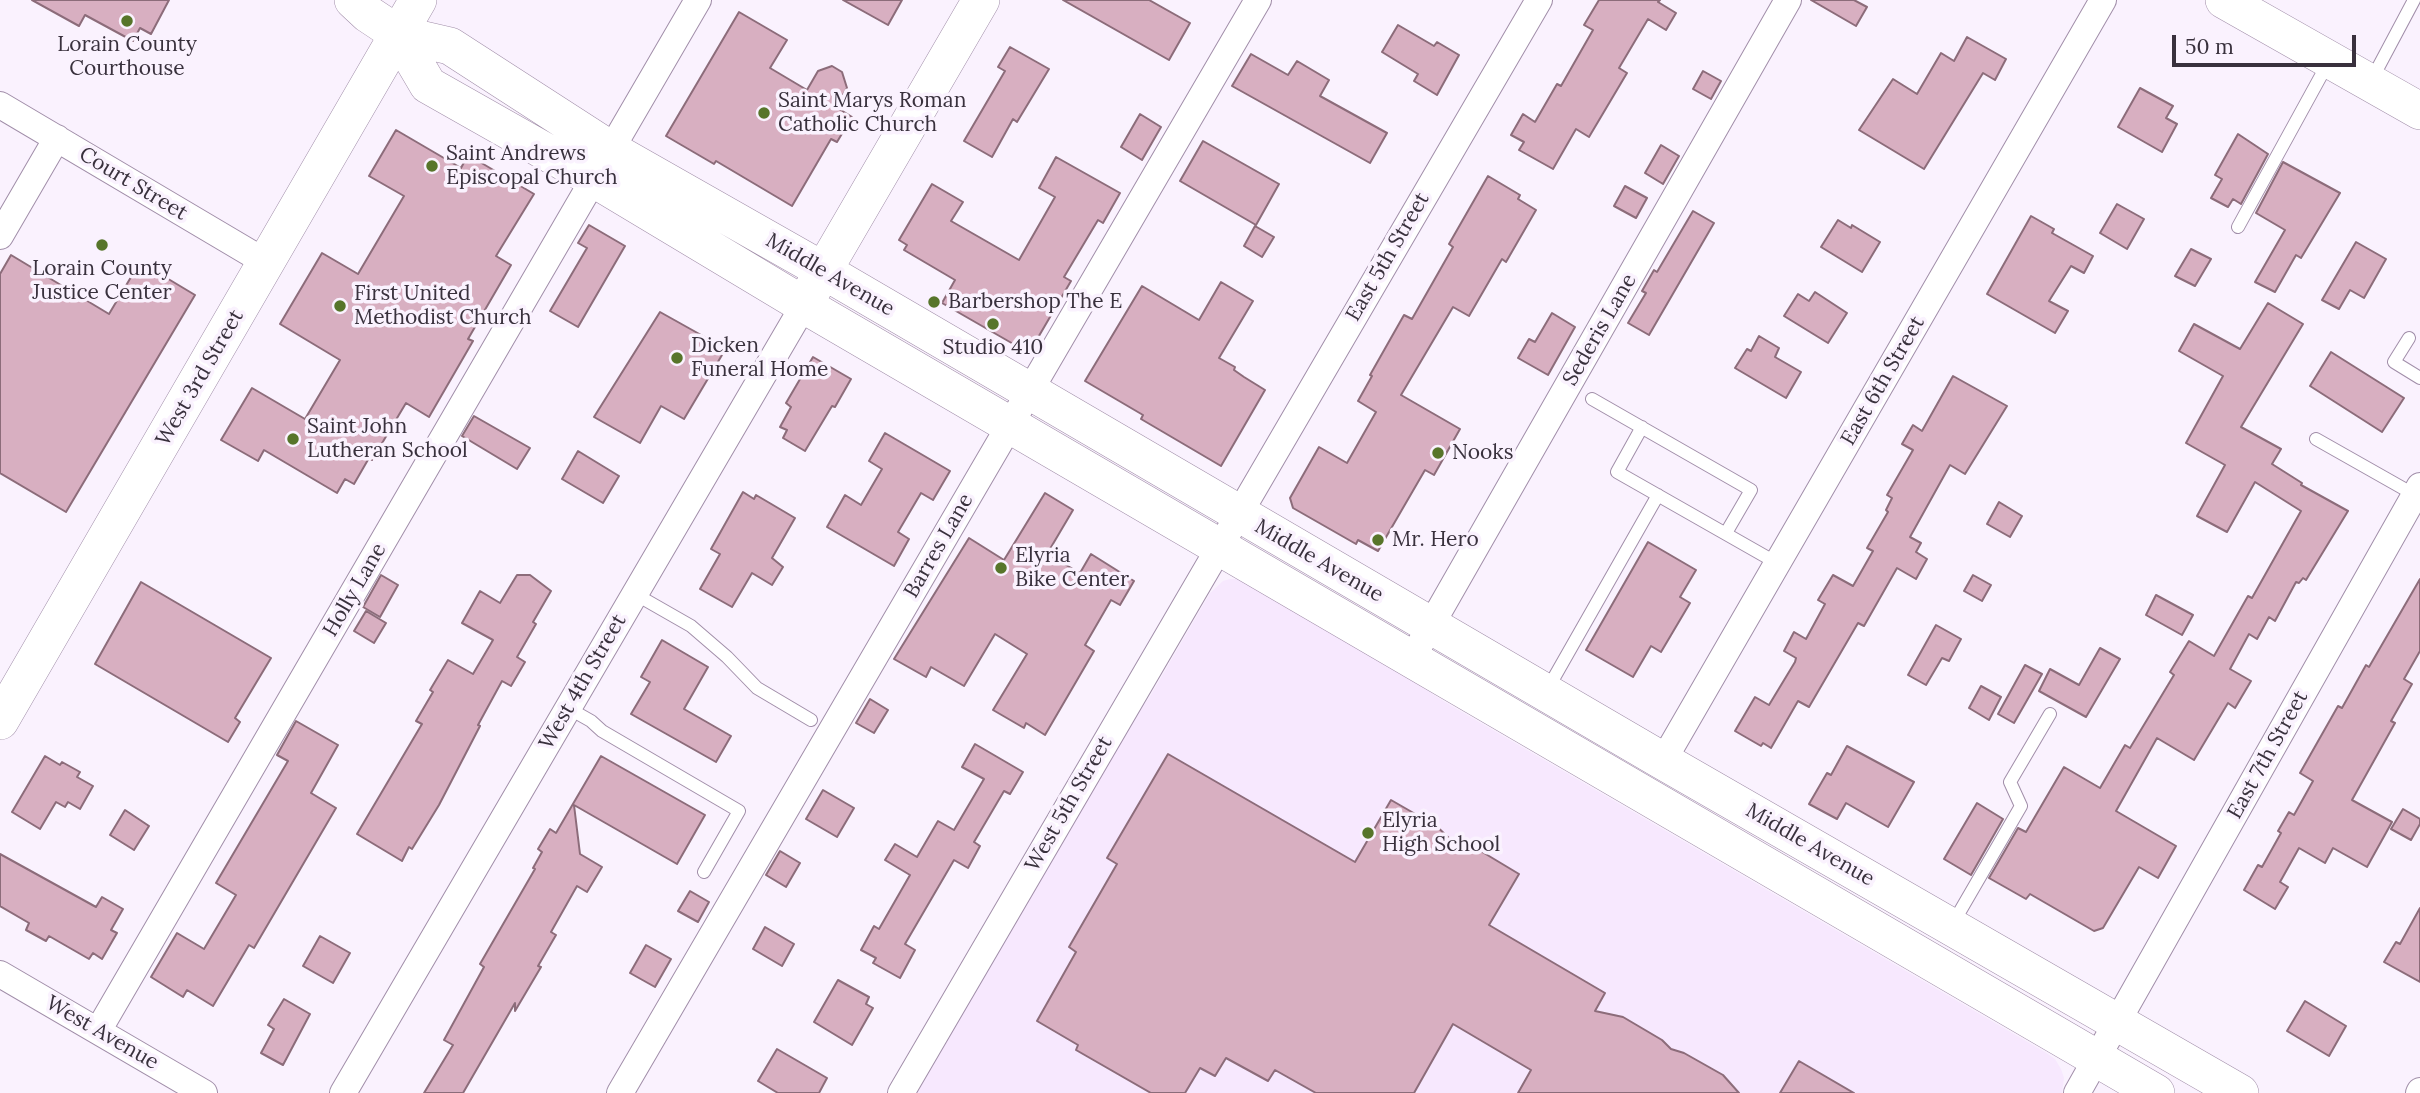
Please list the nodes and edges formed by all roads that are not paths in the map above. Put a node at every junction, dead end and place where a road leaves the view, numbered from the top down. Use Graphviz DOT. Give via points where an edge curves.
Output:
graph roads {
  1 [pos="353,0"];
  2 [pos="418,0"];
  3 [pos="698,0"];
  4 [pos="981,0"];
  5 [pos="1258,0"];
  6 [pos="1539,0"];
  7 [pos="1788,0"];
  8 [pos="2103,0"];
  9 [pos="2224,0"];
  10 [pos="2414,0"];
  11 [pos="398,34"];
  12 [pos="2330,60"];
  13 [pos="2370,82"];
  14 [pos="0,106"];
  15 [pos="2420,111"];
  16 [pos="57,138"];
  17 [pos="603,164"];
  18 [pos="2238,226"];
  19 [pos="0,236"];
  20 [pos="267,263"];
  21 [pos="824,271"];
  22 [pos="804,305"];
  23 [pos="2409,338"];
  24 [pos="2420,378"];
  25 [pos="1030,392"];
  26 [pos="1592,399"];
  27 [pos="1010,425"];
  28 [pos="1642,428"];
  29 [pos="2316,439"];
  30 [pos="2418,491"];
  31 [pos="1658,495"];
  32 [pos="1238,514"];
  33 [pos="1726,533"];
  34 [pos="1219,547"];
  35 [pos="1777,563"];
  36 [pos="635,594"];
  37 [pos="1431,626"];
  38 [pos="1411,660"];
  39 [pos="1545,693"];
  40 [pos="568,708"];
  41 [pos="2050,714"];
  42 [pos="811,720"];
  43 [pos="0,721"];
  44 [pos="1663,761"];
  45 [pos="704,873"];
  46 [pos="1952,926"];
  47 [pos="0,974"];
  48 [pos="2117,1023"];
  49 [pos="98,1031"];
  50 [pos="2096,1058"];
  51 [pos="204,1093"];
  52 [pos="343,1093"];
  53 [pos="620,1093"];
  54 [pos="901,1093"];
  55 [pos="2077,1093"];
  56 [pos="2156,1093"];
  57 [pos="2240,1093"];
  1 -- 11 [label="main road, Middle Avenue"];
  2 -- 11 [label="main road, West 3rd Street"];
  3 -- 17 [label="street, Holly Lane"];
  4 -- 21 [label="main road, West 4th Street"];
  5 -- 25 [label="street, Barres Lane"];
  6 -- 32 [label="street, East 5th Street"];
  7 -- 37 [label="street, Sederis Lane"];
  8 -- 35 [label="street, East 6th Street"];
  9 -- 12 [label="main road"];
  10 -- 13 [label="lane"];
  11 -- 17 [label="main road, Middle Avenue" via="428,85"];
  11 -- 20 [label="main road, West 3rd Street"];
  12 -- 13 [label="main road"];
  12 -- 18 [label="lane"];
  13 -- 15 [label="main road"];
  14 -- 16 [label="street, Court Street"];
  16 -- 19 [label="street"];
  16 -- 20 [label="street, Court Street"];
  17 -- 21 [label="main road, Middle Avenue"];
  17 -- 22 [label="main road, Middle Avenue"];
  17 -- 49 [label="street, Holly Lane"];
  20 -- 43 [label="main road, West 3rd Street"];
  21 -- 22 [label="main road, West 4th Street"];
  21 -- 25 [label="main road, Middle Avenue"];
  22 -- 27 [label="main road, Middle Avenue"];
  22 -- 36 [label="street, West 4th Street"];
  23 -- 24 [label="lane" via="2394,362"];
  25 -- 27 [label="street, Barres Lane"];
  25 -- 32 [label="main road, Middle Avenue"];
  26 -- 28 [label="lane"];
  27 -- 34 [label="main road, Middle Avenue"];
  27 -- 53 [label="street, Barres Lane"];
  28 -- 31 [label="lane" via="1617,472"];
  28 -- 33 [label="lane" via="1751,490"];
  29 -- 30 [label="lane"];
  30 -- 48 [label="street, East 7th Street"];
  31 -- 33 [label="lane"];
  31 -- 39 [label="lane"];
  32 -- 34 [label="street, West 5th Street"];
  32 -- 37 [label="main road, Middle Avenue"];
  33 -- 35 [label="lane"];
  34 -- 38 [label="main road, Middle Avenue"];
  34 -- 54 [label="street, West 5th Street"];
  35 -- 44 [label="street, East 6th Street"];
  36 -- 40 [label="street, West 4th Street"];
  36 -- 42 [label="lane" via="691,626 757,688"];
  37 -- 38 [label="street, Sederis Lane"];
  37 -- 39 [label="main road, Middle Avenue"];
  38 -- 50 [label="main road, Middle Avenue"];
  39 -- 44 [label="main road, Middle Avenue"];
  40 -- 45 [label="lane" via="739,811"];
  40 -- 52 [label="street, West 4th Street"];
  41 -- 46 [label="lane" via="2010,782 2021,806"];
  44 -- 46 [label="main road, Middle Avenue"];
  46 -- 48 [label="main road, Middle Avenue"];
  47 -- 49 [label="street, West Avenue"];
  48 -- 50 [label="street, East 7th Street"];
  48 -- 57 [label="main road, Middle Avenue"];
  49 -- 51 [label="street, West Avenue"];
  50 -- 55 [label="street, East 7th Street"];
  50 -- 56 [label="main road, Middle Avenue"];
}
